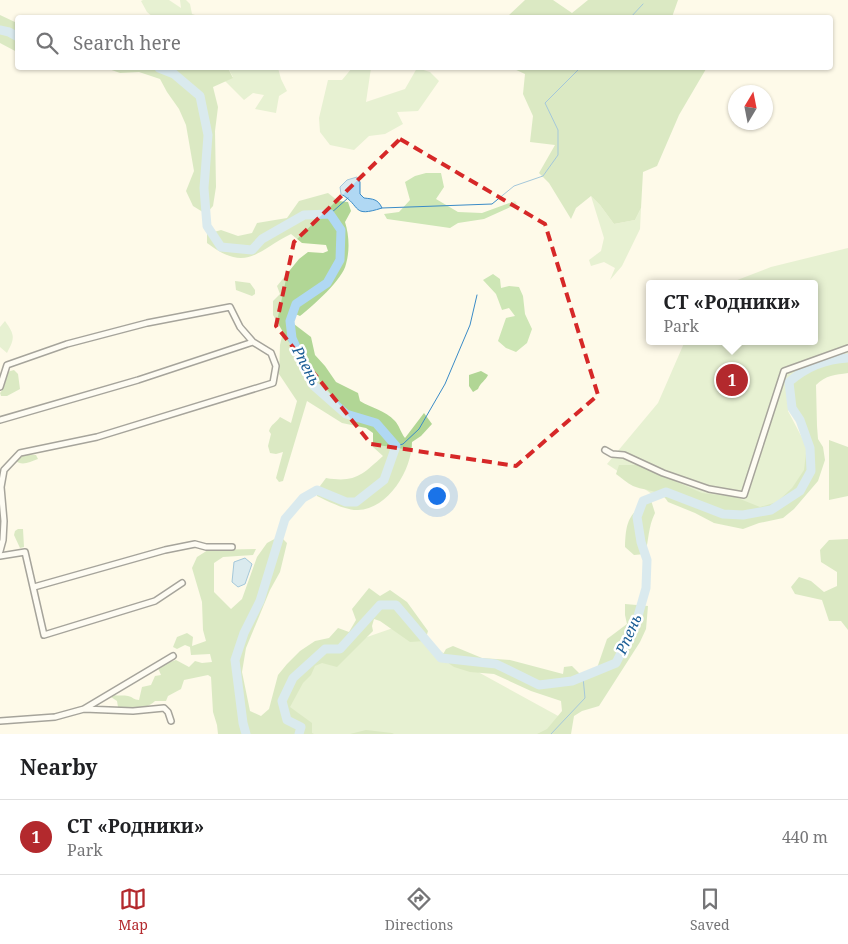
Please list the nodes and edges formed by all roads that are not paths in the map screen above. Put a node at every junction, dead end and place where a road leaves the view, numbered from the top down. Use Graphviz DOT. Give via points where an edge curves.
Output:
graph roads {
  1 [pos="253,342"];
  2 [pos="848,348"];
  3 [pos="0,387"];
  4 [pos="0,420"];
  5 [pos="605,450"];
  6 [pos="0,531"];
  7 [pos="3,540"];
  8 [pos="232,547"];
  9 [pos="0,551"];
  10 [pos="0,556"];
  11 [pos="182,583"];
  12 [pos="34,587"];
  13 [pos="173,656"];
  14 [pos="84,709"];
  15 [pos="171,721"];
  16 [pos="0,722"];
  1 -- 3 [label="street" via="240,327 230,307 147,323 67,344 7,365"];
  1 -- 4 [label="street"];
  1 -- 7 [label="street" via="271,353 276,366 273,383 97,437 20,453 4,470 1,488"];
  2 -- 5 [label="street" via="784,371 744,495 709,489"];
  6 -- 7 [label="street"];
  7 -- 9 [label="street"];
  8 -- 12 [label="street" via="195,544 165,550"];
  10 -- 12 [label="street" via="26,552"];
  11 -- 12 [label="street" via="155,601 44,635"];
  13 -- 14 [label="street"];
  14 -- 15 [label="street" via="133,711 164,708"];
  14 -- 16 [label="street" via="55,718"];
}
